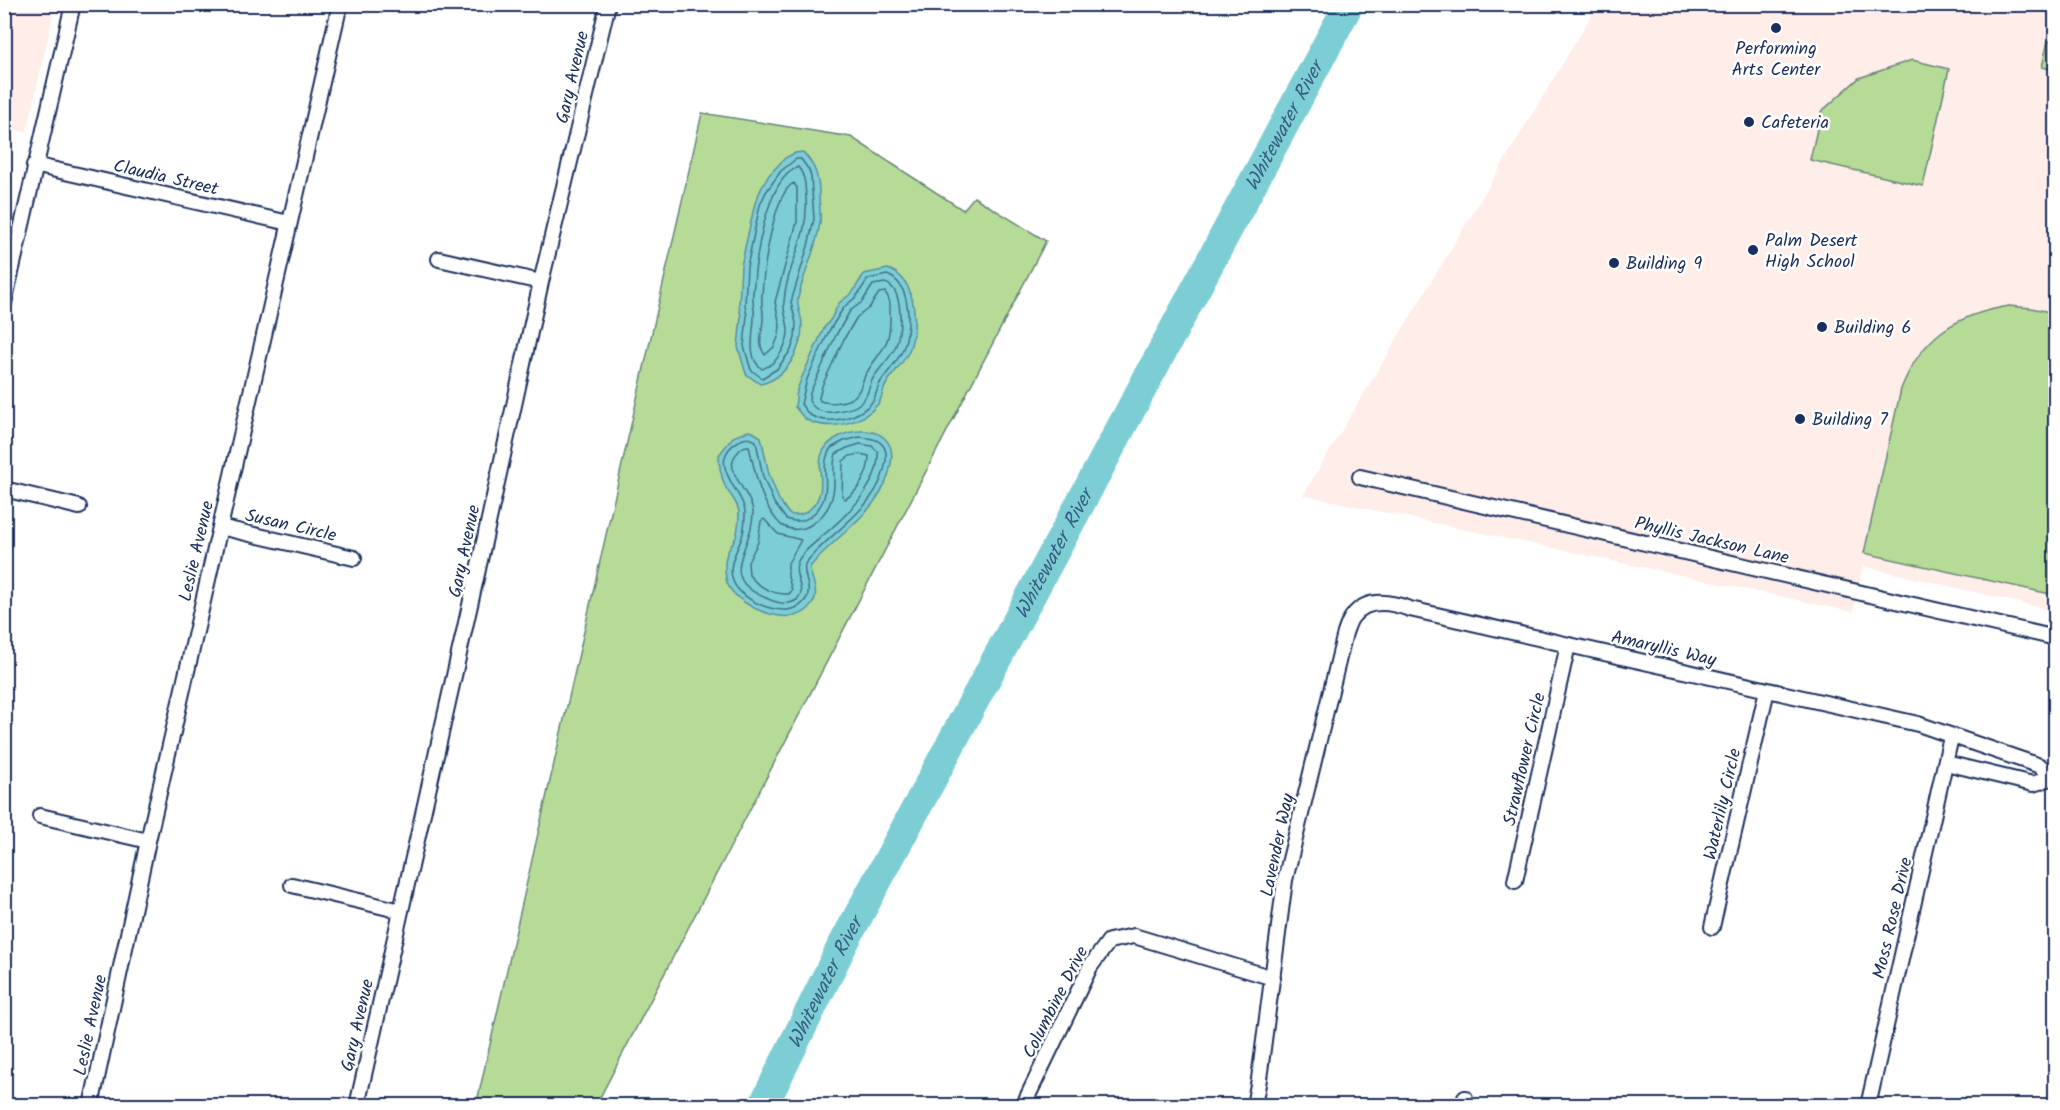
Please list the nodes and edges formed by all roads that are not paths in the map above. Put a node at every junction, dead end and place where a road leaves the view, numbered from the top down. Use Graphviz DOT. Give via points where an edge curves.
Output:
graph roads {
  1 [pos="73,4"];
  2 [pos="340,4"];
  3 [pos="608,4"];
  4 [pos="34,165"];
  5 [pos="289,224"];
  6 [pos="439,259"];
  7 [pos="541,282"];
  8 [pos="4,303"];
  9 [pos="1360,477"];
  10 [pos="4,489"];
  11 [pos="79,507"];
  12 [pos="220,527"];
  13 [pos="354,558"];
  14 [pos="1368,603"];
  15 [pos="2055,638"];
  16 [pos="1568,645"];
  17 [pos="1767,690"];
  18 [pos="1952,737"];
  19 [pos="1946,763"];
  20 [pos="2053,779"];
  21 [pos="40,816"];
  22 [pos="148,841"];
  23 [pos="1515,881"];
  24 [pos="292,885"];
  25 [pos="401,911"];
  26 [pos="1712,927"];
  27 [pos="1273,978"];
  28 [pos="91,1106"];
  29 [pos="357,1106"];
  30 [pos="1023,1106"];
  31 [pos="1254,1106"];
  32 [pos="1868,1106"];
  1 -- 4 [label="street"];
  2 -- 5 [label="street, Leslie Avenue"];
  3 -- 7 [label="street, Gary Avenue"];
  4 -- 5 [label="street, Claudia Street"];
  4 -- 8 [label="street"];
  5 -- 12 [label="street, Leslie Avenue"];
  6 -- 7 [label="street"];
  7 -- 25 [label="street, Gary Avenue"];
  9 -- 15 [label="street, Phyllis Jackson Lane"];
  10 -- 11 [label="street"];
  12 -- 13 [label="street, Susan Circle"];
  12 -- 22 [label="street, Leslie Avenue"];
  14 -- 16 [label="street, Amaryllis Way" via="1393,602"];
  14 -- 27 [label="street, Lavender Way" via="1353,615 1345,633 1285,880"];
  16 -- 17 [label="street, Amaryllis Way"];
  16 -- 23 [label="street, Strawflower Circle"];
  17 -- 18 [label="street, Amaryllis Way" via="1918,724"];
  17 -- 26 [label="street, Waterlily Circle"];
  18 -- 19 [label="street, Moss Rose Drive"];
  18 -- 20 [label="street, Amaryllis Way" via="2040,766"];
  19 -- 20 [label="street" via="2033,784"];
  19 -- 32 [label="street, Moss Rose Drive"];
  21 -- 22 [label="street"];
  22 -- 28 [label="street, Leslie Avenue"];
  24 -- 25 [label="street"];
  25 -- 29 [label="street, Gary Avenue"];
  27 -- 30 [label="street, Columbine Drive" via="1134,936 1109,941 1090,967"];
  27 -- 31 [label="street, Lavender Way"];
}
